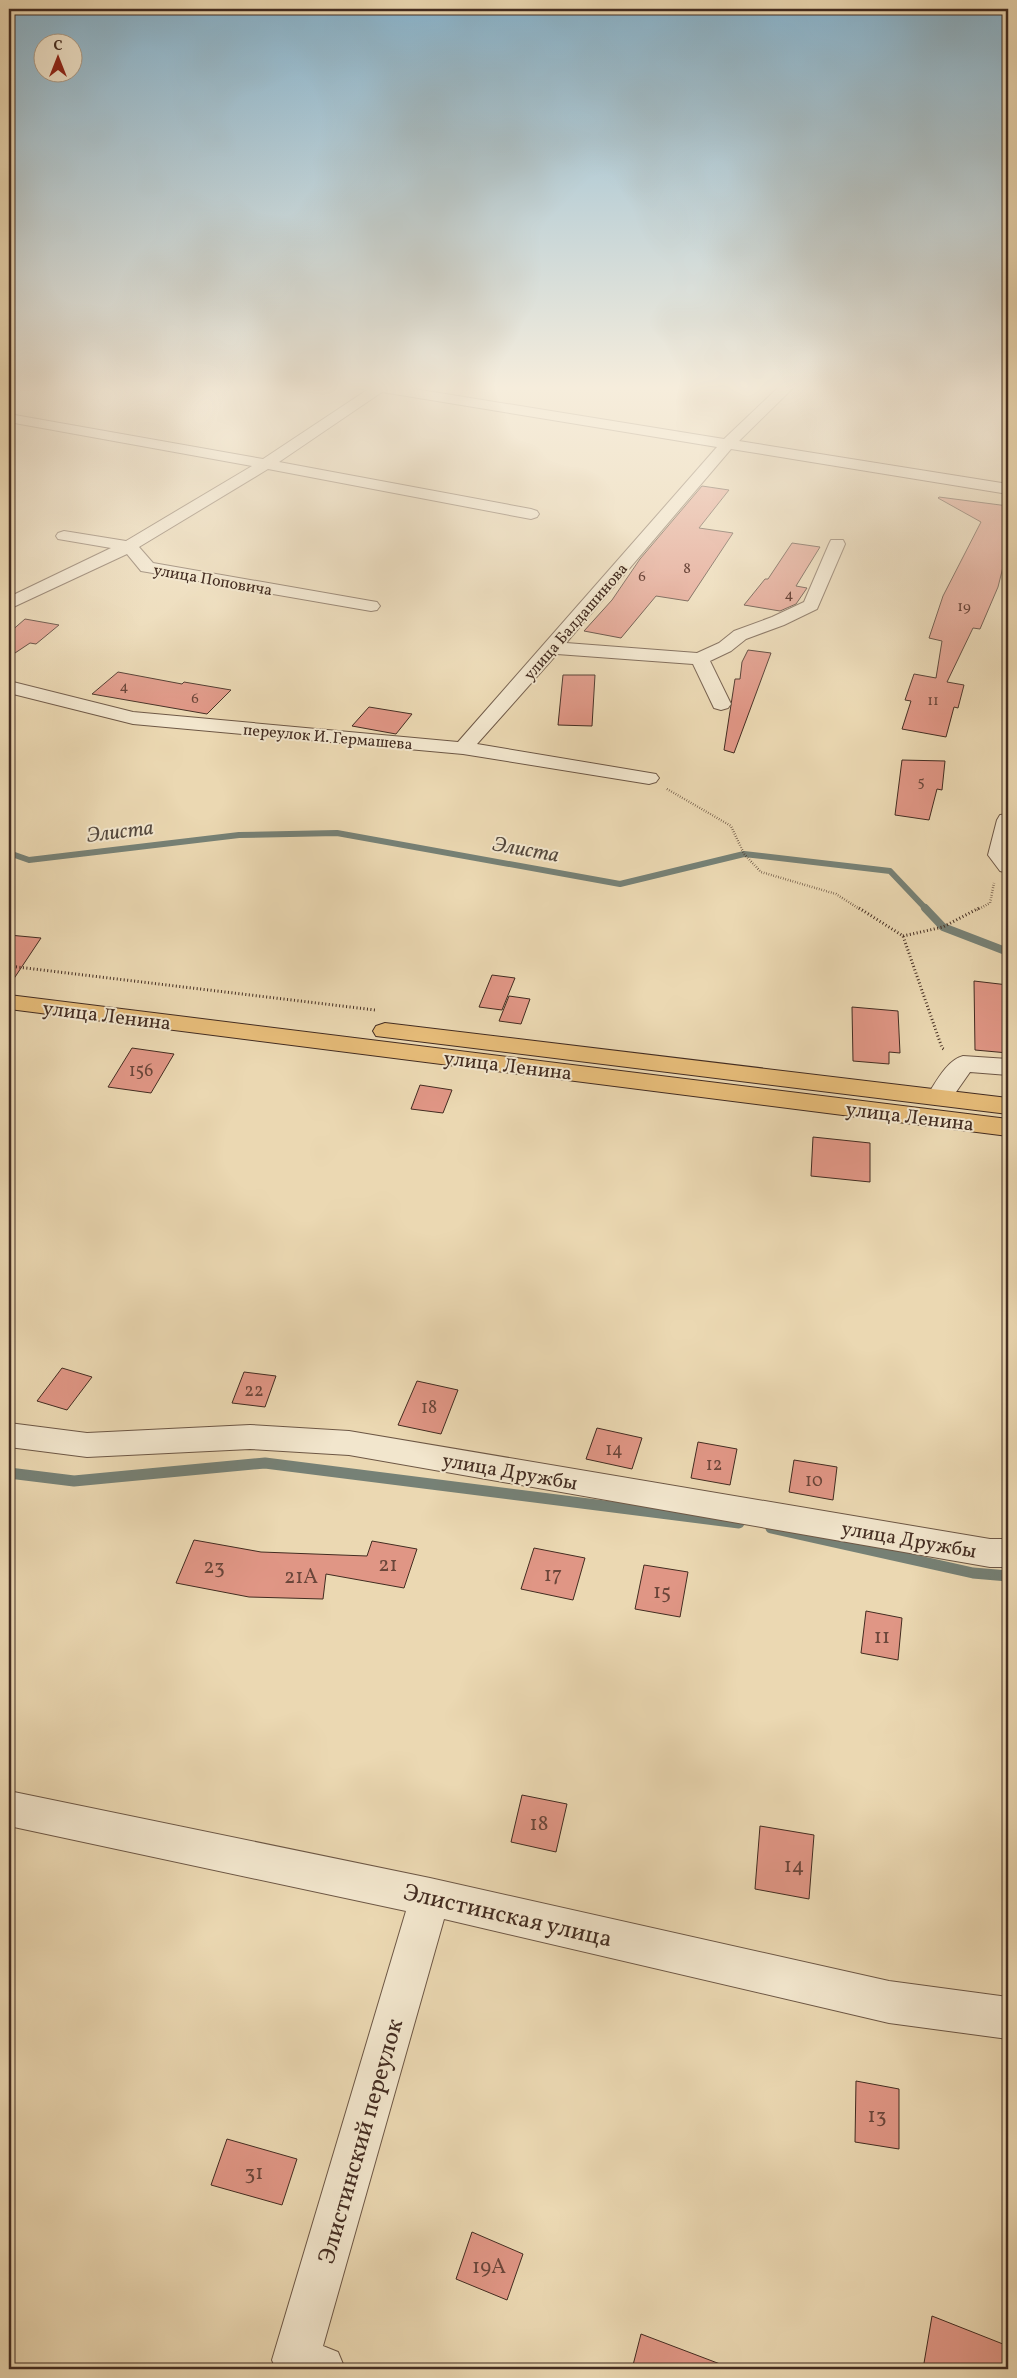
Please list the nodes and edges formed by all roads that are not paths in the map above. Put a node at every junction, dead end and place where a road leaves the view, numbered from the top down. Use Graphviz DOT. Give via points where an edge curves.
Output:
graph roads {
  1 [pos="213,496"];
  2 [pos="435,496"];
  3 [pos="682,496"];
  4 [pos="531,514"];
  5 [pos="64,536"];
  6 [pos="837,544"];
  7 [pos="130,546"];
  8 [pos="9,604"];
  9 [pos="371,606"];
  10 [pos="552,648"];
  11 [pos="700,659"];
  12 [pos="9,687"];
  13 [pos="721,704"];
  14 [pos="463,748"];
  15 [pos="649,778"];
  16 [pos="1008,820"];
  17 [pos="1004,861"];
  18 [pos="9,986"];
  19 [pos="9,1002"];
  20 [pos="1008,1067"];
  21 [pos="940,1096"];
  22 [pos="1008,1106"];
  23 [pos="1008,1128"];
  24 [pos="9,1435"];
  25 [pos="1008,1553"];
  26 [pos="9,1808"];
  27 [pos="430,1897"];
  28 [pos="1008,2018"];
  29 [pos="321,2369"];
  1 -- 7 [label="street"];
  2 -- 4 [label="street"];
  3 -- 10 [label="street, улица Балдашинова"];
  5 -- 7 [label="street, улица Поповича"];
  6 -- 11 [label="street" via="811,605 740,635 725,647"];
  7 -- 8 [label="street"];
  7 -- 9 [label="street, улица Поповича" via="146,567"];
  10 -- 11 [label="street"];
  10 -- 14 [label="street, улица Балдашинова"];
  11 -- 13 [label="street"];
  12 -- 14 [label="street, переулок И. Гермашева" via="133,718"];
  14 -- 15 [label="street, переулок И. Гермашева"];
  16 -- 17 [label="street"];
  18 -- 21 [label="main road, улица Ленина"];
  19 -- 23 [label="main road, улица Ленина"];
  20 -- 21 [label="street" via="963,1064"];
  21 -- 22 [label="main road, улица Ленина"];
  24 -- 25 [label="street, улица Дружбы" via="87,1445 250,1438 348,1443 980,1551"];
  26 -- 27 [label="street, Элистинская улица"];
  27 -- 28 [label="street, Элистинская улица" via="889,2002"];
  27 -- 29 [label="street, Элистинский переулок" via="296,2360"];
}
